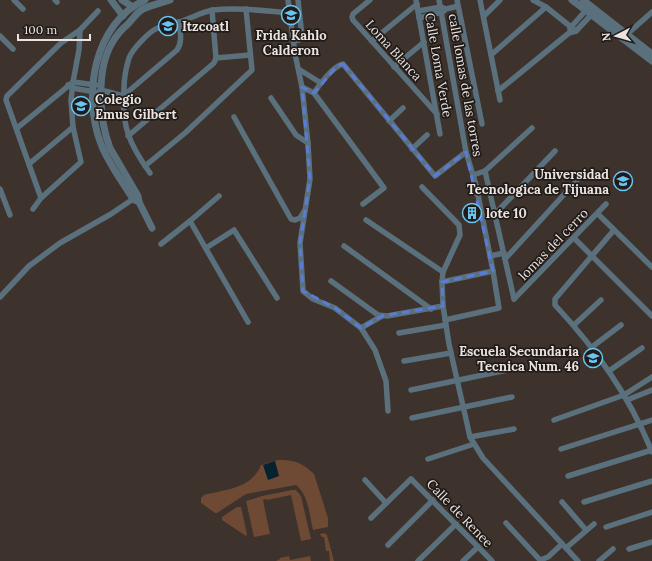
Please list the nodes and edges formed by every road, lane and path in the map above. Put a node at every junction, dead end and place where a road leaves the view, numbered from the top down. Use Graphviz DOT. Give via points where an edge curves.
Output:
graph roads {
  1 [pos="14,0"];
  2 [pos="110,0"];
  3 [pos="122,0"];
  4 [pos="145,0"];
  5 [pos="170,0"];
  6 [pos="288,0"];
  7 [pos="298,0"];
  8 [pos="370,0"];
  9 [pos="440,0"];
  10 [pos="480,0"];
  11 [pos="500,0"];
  12 [pos="533,0"];
  13 [pos="572,0"];
  14 [pos="583,0"];
  15 [pos="416,2"];
  16 [pos="458,3"];
  17 [pos="133,7"];
  18 [pos="546,7"];
  19 [pos="23,9"];
  20 [pos="246,9"];
  21 [pos="443,9"];
  22 [pos="212,10"];
  23 [pos="591,10"];
  24 [pos="98,11"];
  25 [pos="418,11"];
  26 [pos="652,12"];
  27 [pos="290,13"];
  28 [pos="123,16"];
  29 [pos="484,16"];
  30 [pos="419,18"];
  31 [pos="179,22"];
  32 [pos="80,30"];
  33 [pos="570,30"];
  34 [pos="0,36"];
  35 [pos="624,37"];
  36 [pos="293,41"];
  37 [pos="372,41"];
  38 [pos="424,42"];
  39 [pos="13,50"];
  40 [pos="652,54"];
  41 [pos="250,55"];
  42 [pos="491,55"];
  43 [pos="216,58"];
  44 [pos="652,61"];
  45 [pos="394,67"];
  46 [pos="300,70"];
  47 [pos="321,83"];
  48 [pos="71,85"];
  49 [pos="302,87"];
  50 [pos="93,88"];
  51 [pos="102,90"];
  52 [pos="498,91"];
  53 [pos="314,93"];
  54 [pos="123,96"];
  55 [pos="271,98"];
  56 [pos="500,100"];
  57 [pos="402,108"];
  58 [pos="437,114"];
  59 [pos="234,117"];
  60 [pos="389,121"];
  61 [pos="482,124"];
  62 [pos="73,127"];
  63 [pos="17,128"];
  64 [pos="532,128"];
  65 [pos="440,134"];
  66 [pos="427,135"];
  67 [pos="128,136"];
  68 [pos="308,143"];
  69 [pos="412,149"];
  70 [pos="555,151"];
  71 [pos="466,152"];
  72 [pos="29,164"];
  73 [pos="145,166"];
  74 [pos="485,171"];
  75 [pos="150,173"];
  76 [pos="473,175"];
  77 [pos="580,177"];
  78 [pos="422,187"];
  79 [pos="0,190"];
  80 [pos="219,196"];
  81 [pos="41,198"];
  82 [pos="136,199"];
  83 [pos="363,204"];
  84 [pos="606,204"];
  85 [pos="307,208"];
  86 [pos="33,209"];
  87 [pos="496,213"];
  88 [pos="598,214"];
  89 [pos="10,216"];
  90 [pos="366,220"];
  91 [pos="190,221"];
  92 [pos="152,228"];
  93 [pos="614,230"];
  94 [pos="574,238"];
  95 [pos="161,244"];
  96 [pos="344,246"];
  97 [pos="206,248"];
  98 [pos="592,255"];
  99 [pos="490,256"];
  100 [pos="505,256"];
  101 [pos="652,267"];
  102 [pos="493,271"];
  103 [pos="443,272"];
  104 [pos="331,281"];
  105 [pos="442,282"];
  106 [pos="0,297"];
  107 [pos="277,298"];
  108 [pos="514,299"];
  109 [pos="601,300"];
  110 [pos="443,306"];
  111 [pos="431,309"];
  112 [pos="382,316"];
  113 [pos="652,316"];
  114 [pos="248,322"];
  115 [pos="445,323"];
  116 [pos="574,325"];
  117 [pos="622,325"];
  118 [pos="360,328"];
  119 [pos="399,333"];
  120 [pos="592,347"];
  121 [pos="642,348"];
  122 [pos="451,353"];
  123 [pos="404,361"];
  124 [pos="507,370"];
  125 [pos="609,371"];
  126 [pos="652,378"];
  127 [pos="457,381"];
  128 [pos="412,390"];
  129 [pos="652,390"];
  130 [pos="512,398"];
  131 [pos="626,398"];
  132 [pos="463,408"];
  133 [pos="388,411"];
  134 [pos="412,418"];
  135 [pos="554,420"];
  136 [pos="652,420"];
  137 [pos="639,424"];
  138 [pos="514,429"];
  139 [pos="470,437"];
  140 [pos="474,444"];
  141 [pos="561,449"];
  142 [pos="652,451"];
  143 [pos="428,459"];
  144 [pos="568,476"];
  145 [pos="365,480"];
  146 [pos="652,481"];
  147 [pos="433,500"];
  148 [pos="562,502"];
  149 [pos="584,502"];
  150 [pos="386,503"];
  151 [pos="652,512"];
  152 [pos="371,518"];
  153 [pos="506,523"];
  154 [pos="456,524"];
  155 [pos="594,524"];
  156 [pos="606,527"];
  157 [pos="586,530"];
  158 [pos="652,542"];
  159 [pos="388,545"];
  160 [pos="564,546"];
  161 [pos="478,547"];
  162 [pos="613,549"];
  163 [pos="629,549"];
  164 [pos="545,560"];
  165 [pos="418,561"];
  166 [pos="463,561"];
  167 [pos="492,561"];
  168 [pos="578,561"];
  169 [pos="599,561"];
  1 -- 19 [label="street"];
  2 -- 28 [label="street"];
  3 -- 17 [label="street"];
  4 -- 17 [label="street"];
  5 -- 51 [label="street" via="142,10 112,42"];
  6 -- 27 [label="street"];
  7 -- 36 [label="street" via="302,36 299,40"];
  8 -- 37 [label="street, Loma Blanca" via="352,17"];
  9 -- 21 [label="street, calle lomas de las torres"];
  10 -- 29 [label="street"];
  11 -- 29 [label="street"];
  12 -- 18 [label="street"];
  13 -- 23 [label="street"];
  14 -- 23 [label="street"];
  15 -- 25 [label="street, Calle Loma Verde"];
  15 -- 37 [label="street"];
  16 -- 21 [label="street"];
  16 -- 61 [label="street"];
  17 -- 28 [label="street"];
  18 -- 33 [label="street"];
  18 -- 42 [label="street"];
  20 -- 22 [label="street"];
  20 -- 27 [label="street"];
  20 -- 41 [label="street"];
  21 -- 25 [label="street"];
  21 -- 30 [label="street"];
  21 -- 71 [label="street, calle lomas de las torres"];
  22 -- 31 [label="street"];
  22 -- 43 [label="street"];
  23 -- 33 [label="street"];
  23 -- 33 [label="street" via="576,31"];
  23 -- 35 [label="street"];
  24 -- 32 [label="street"];
  25 -- 30 [label="street, Calle Loma Verde"];
  26 -- 35 [label="street"];
  27 -- 36 [label="street"];
  28 -- 50 [label="street" via="105,39"];
  29 -- 42 [label="street"];
  30 -- 38 [label="street, Calle Loma Verde"];
  31 -- 54 [label="street" via="181,38 177,50"];
  31 -- 54 [label="street" via="150,32 131,54"];
  32 -- 48 [label="street" via="79,50"];
  32 -- 63 [label="street" via="61,43 7,96 6,100"];
  33 -- 52 [label="street"];
  34 -- 39 [label="street"];
  35 -- 40 [label="street"];
  35 -- 44 [label="street"];
  36 -- 46 [label="street"];
  37 -- 45 [label="street, Loma Blanca"];
  38 -- 45 [label="street"];
  38 -- 58 [label="street, Calle Loma Verde"];
  41 -- 43 [label="street"];
  41 -- 73 [label="street" via="252,70 249,74"];
  42 -- 52 [label="street"];
  43 -- 67 [label="street" via="214,63"];
  45 -- 58 [label="street, Loma Blanca"];
  46 -- 47 [label="street"];
  46 -- 49 [label="street"];
  47 -- 53 [label="street"];
  47 -- 60 [label="street" via="337,66 343,64"];
  48 -- 50 [label="street"];
  48 -- 62 [label="street"];
  48 -- 63 [label="street"];
  49 -- 53 [label="street"];
  49 -- 68 [label="street"];
  50 -- 51 [label="street"];
  50 -- 82 [label="street" via="94,117 100,143 109,162"];
  51 -- 54 [label="street"];
  51 -- 82 [label="street" via="107,140"];
  52 -- 56 [label="street"];
  53 -- 83 [label="street" via="384,188"];
  54 -- 67 [label="street" via="123,116"];
  55 -- 68 [label="street" via="296,135"];
  57 -- 60 [label="street"];
  58 -- 65 [label="street, Calle Loma Verde"];
  59 -- 85 [label="street" via="291,219 300,218"];
  60 -- 69 [label="street"];
  62 -- 72 [label="street"];
  62 -- 81 [label="street" via="81,162"];
  63 -- 72 [label="street"];
  64 -- 74 [label="street"];
  66 -- 69 [label="street"];
  67 -- 73 [label="street"];
  68 -- 85 [label="street" via="310,179"];
  69 -- 71 [label="street" via="435,176"];
  70 -- 87 [label="street"];
  71 -- 76 [label="street, calle lomas de las torres"];
  72 -- 81 [label="street"];
  73 -- 75 [label="street"];
  74 -- 76 [label="street"];
  74 -- 87 [label="street, calle lomas de las torres"];
  76 -- 99 [label="street, calle lomas de las torres"];
  77 -- 100 [label="street"];
  78 -- 103 [label="street" via="459,225 460,235"];
  79 -- 89 [label="street"];
  80 -- 91 [label="street"];
  81 -- 86 [label="street"];
  82 -- 92 [label="street"];
  82 -- 106 [label="street" via="60,243 29,266"];
  84 -- 88 [label="street, lomas del cerro"];
  85 -- 118 [label="street" via="300,243 304,291 313,299 335,308"];
  87 -- 100 [label="street, calle lomas de las torres"];
  88 -- 93 [label="street"];
  88 -- 94 [label="street, lomas del cerro"];
  90 -- 103 [label="street"];
  91 -- 95 [label="street"];
  91 -- 97 [label="street"];
  93 -- 98 [label="street"];
  93 -- 101 [label="street"];
  94 -- 98 [label="street"];
  94 -- 108 [label="street, lomas del cerro"];
  96 -- 111 [label="street"];
  97 -- 107 [label="street" via="234,230"];
  97 -- 114 [label="street"];
  98 -- 113 [label="street"];
  98 -- 116 [label="street" via="554,302"];
  99 -- 100 [label="street"];
  99 -- 102 [label="street, calle lomas de las torres"];
  100 -- 108 [label="street, calle lomas de las torres"];
  102 -- 105 [label="street"];
  102 -- 115 [label="street, calle lomas de las torres" via="499,308"];
  103 -- 105 [label="street"];
  104 -- 112 [label="street"];
  105 -- 110 [label="street"];
  109 -- 116 [label="street"];
  110 -- 111 [label="street"];
  110 -- 115 [label="street"];
  111 -- 112 [label="street"];
  112 -- 118 [label="street"];
  115 -- 119 [label="street"];
  115 -- 122 [label="street"];
  116 -- 120 [label="street"];
  117 -- 120 [label="street"];
  118 -- 133 [label="street" via="374,350 386,381"];
  120 -- 125 [label="street"];
  121 -- 125 [label="street"];
  122 -- 123 [label="street"];
  122 -- 127 [label="street"];
  124 -- 127 [label="street"];
  125 -- 131 [label="street"];
  126 -- 131 [label="street"];
  127 -- 128 [label="street"];
  127 -- 132 [label="street"];
  129 -- 131 [label="street"];
  130 -- 132 [label="street"];
  131 -- 135 [label="street"];
  131 -- 137 [label="street"];
  132 -- 134 [label="street"];
  132 -- 139 [label="street"];
  136 -- 137 [label="street"];
  137 -- 141 [label="street"];
  137 -- 142 [label="street"];
  138 -- 139 [label="street"];
  139 -- 140 [label="street"];
  140 -- 143 [label="street"];
  140 -- 160 [label="street" via="483,458"];
  142 -- 144 [label="street"];
  145 -- 150 [label="street"];
  146 -- 149 [label="street"];
  147 -- 150 [label="street, Calle de Renee" via="411,479"];
  147 -- 154 [label="street, Calle de Renee"];
  147 -- 159 [label="street"];
  148 -- 157 [label="street"];
  150 -- 152 [label="street"];
  151 -- 156 [label="street"];
  153 -- 164 [label="street" via="537,558"];
  154 -- 161 [label="street, Calle de Renee"];
  154 -- 165 [label="street"];
  155 -- 157 [label="street"];
  157 -- 160 [label="street"];
  158 -- 163 [label="street"];
  160 -- 164 [label="street"];
  160 -- 168 [label="street"];
  161 -- 166 [label="street"];
  161 -- 167 [label="street, Calle de Renee"];
  162 -- 169 [label="street"];
}
